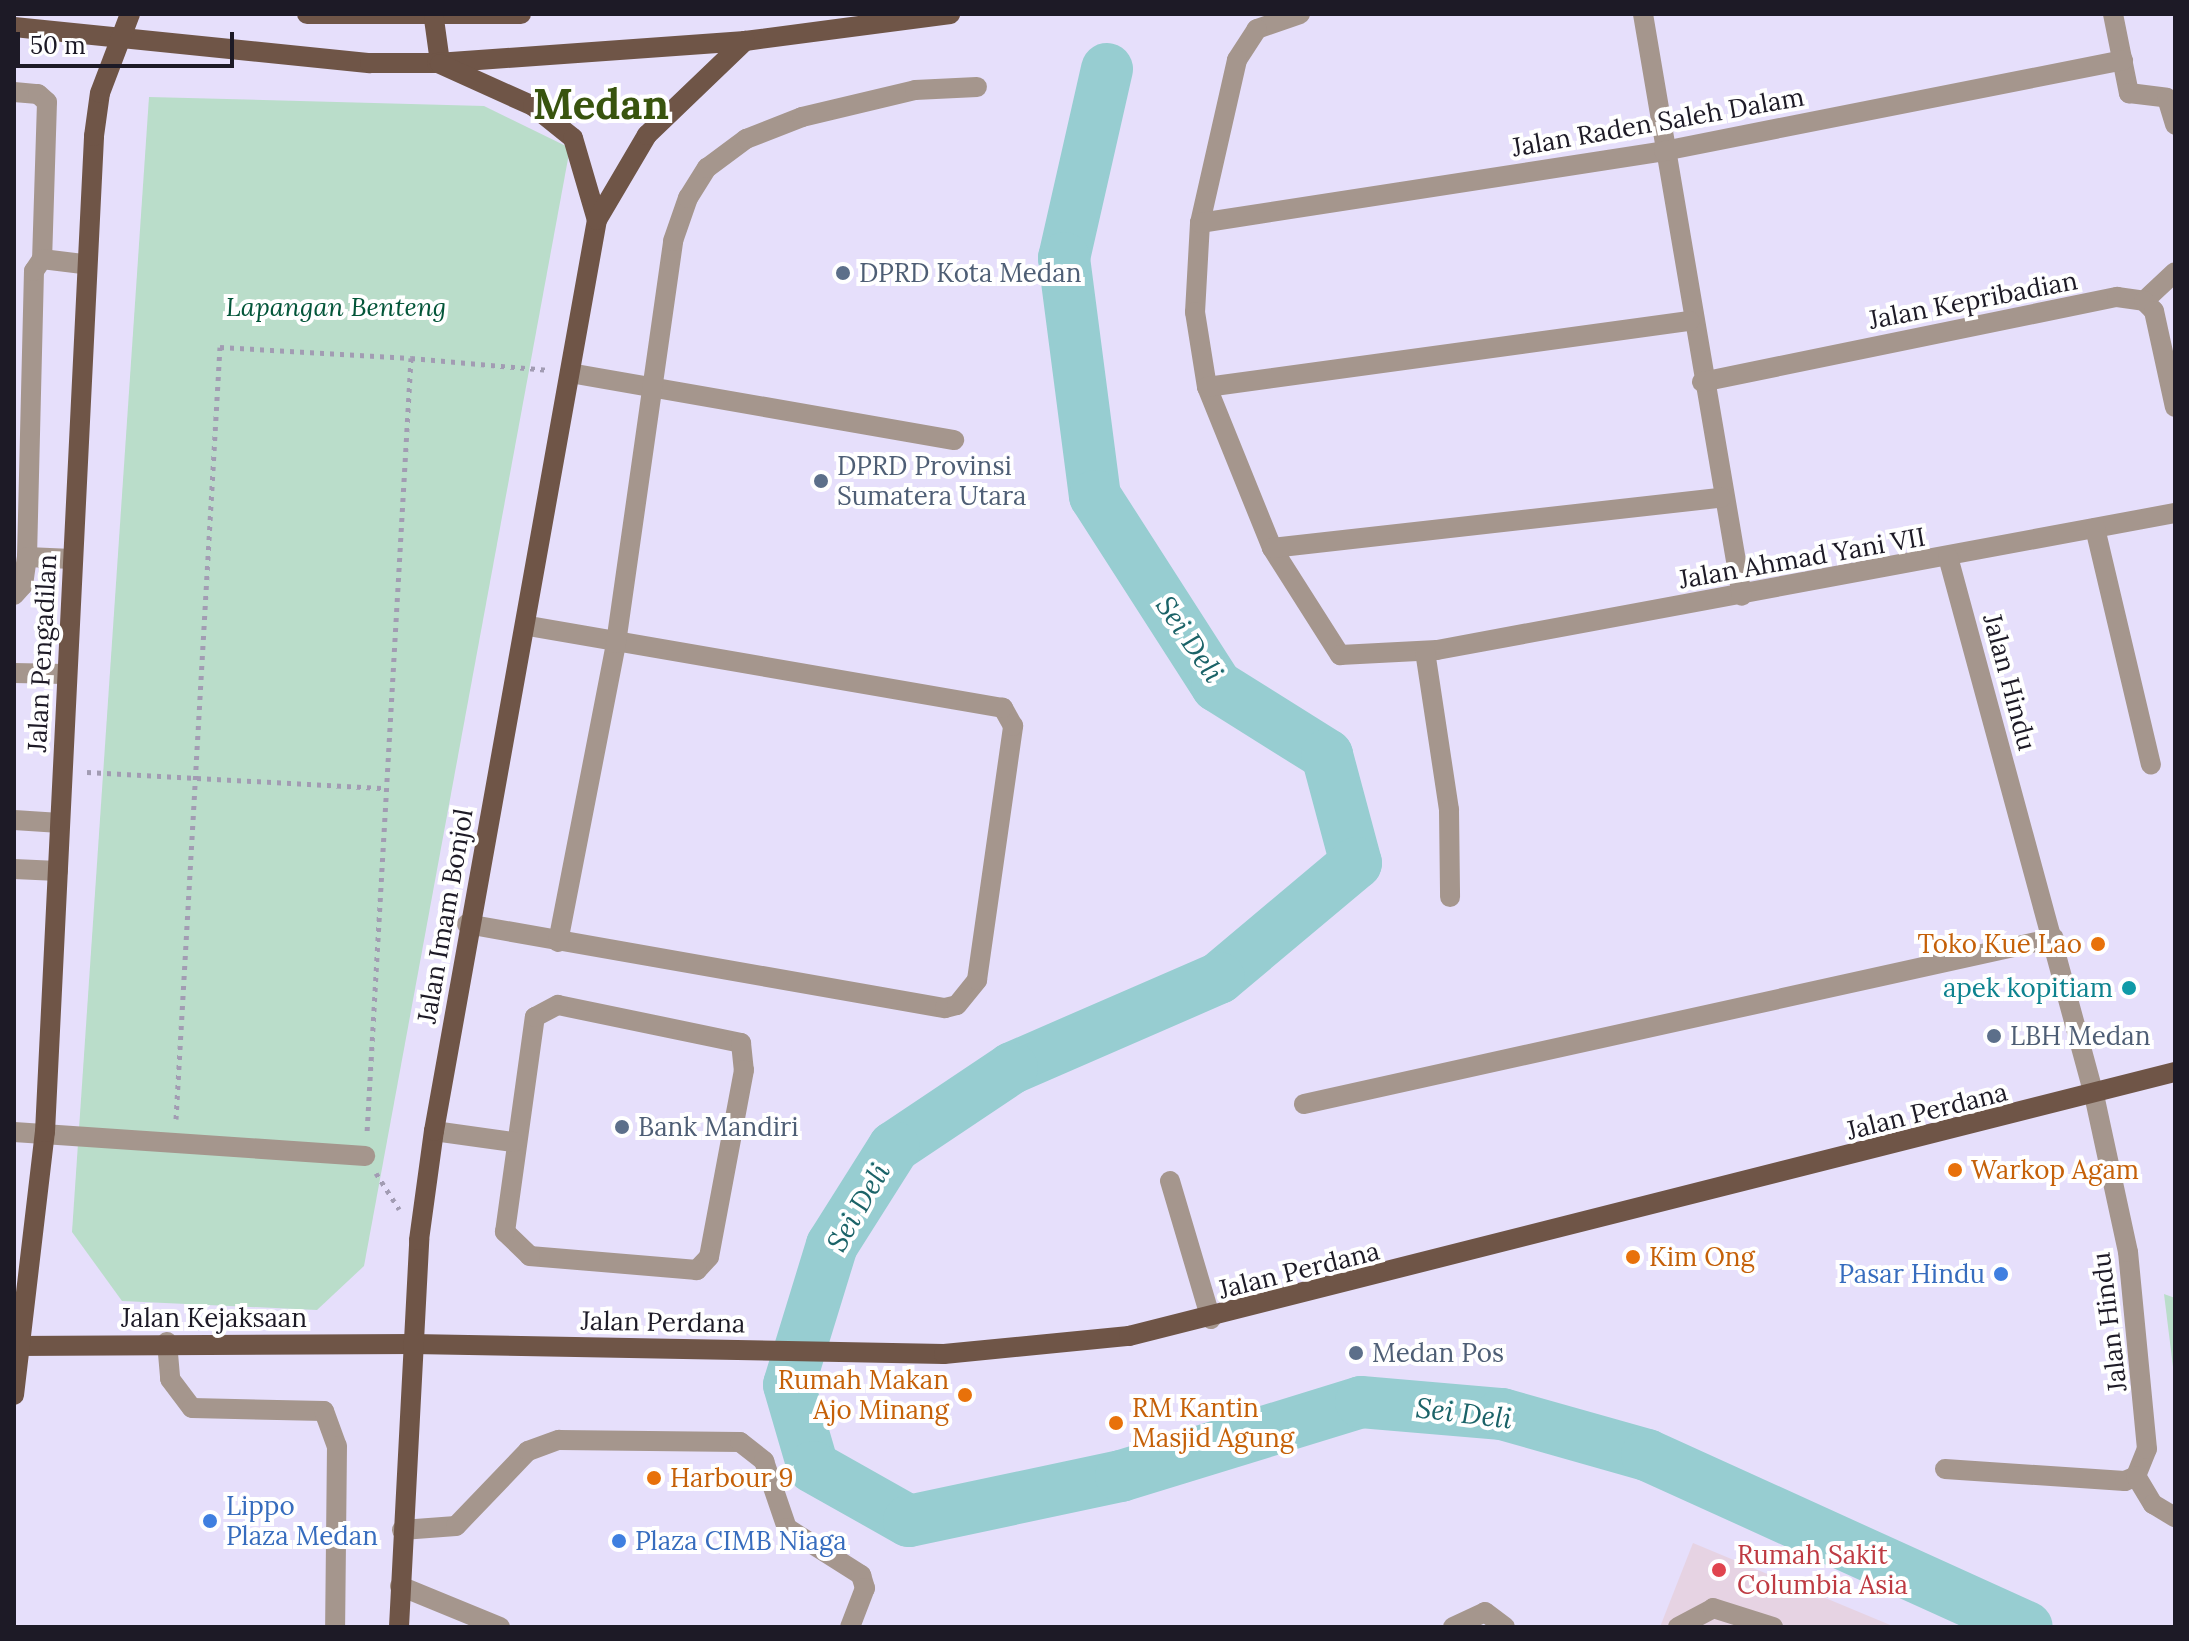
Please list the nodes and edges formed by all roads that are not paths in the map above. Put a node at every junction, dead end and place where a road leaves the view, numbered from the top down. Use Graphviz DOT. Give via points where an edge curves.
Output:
graph roads {
  1 [pos="130,14"];
  2 [pos="307,14"];
  3 [pos="521,14"];
  4 [pos="950,14"];
  5 [pos="1300,14"];
  6 [pos="1643,14"];
  7 [pos="2113,14"];
  8 [pos="434,19"];
  9 [pos="14,27"];
  10 [pos="119,39"];
  11 [pos="745,41"];
  12 [pos="2123,60"];
  13 [pos="438,63"];
  14 [pos="977,87"];
  15 [pos="14,92"];
  16 [pos="2175,125"];
  17 [pos="1664,151"];
  18 [pos="597,220"];
  19 [pos="1200,223"];
  20 [pos="42,259"];
  21 [pos="83,264"];
  22 [pos="2175,272"];
  23 [pos="2144,301"];
  24 [pos="1690,321"];
  25 [pos="570,373"];
  26 [pos="653,382"];
  27 [pos="1702,382"];
  28 [pos="1207,387"];
  29 [pos="2175,407"];
  30 [pos="954,440"];
  31 [pos="1721,498"];
  32 [pos="2175,513"];
  33 [pos="2095,528"];
  34 [pos="1272,548"];
  35 [pos="27,557"];
  36 [pos="1948,557"];
  37 [pos="72,559"];
  38 [pos="14,595"];
  39 [pos="1742,596"];
  40 [pos="528,626"];
  41 [pos="616,643"];
  42 [pos="1431,651"];
  43 [pos="14,673"];
  44 [pos="64,674"];
  45 [pos="2151,764"];
  46 [pos="14,820"];
  47 [pos="60,823"];
  48 [pos="14,869"];
  49 [pos="58,871"];
  50 [pos="1450,897"];
  51 [pos="467,924"];
  52 [pos="2054,938"];
  53 [pos="558,942"];
  54 [pos="2175,1072"];
  55 [pos="2094,1095"];
  56 [pos="1304,1104"];
  57 [pos="434,1131"];
  58 [pos="14,1132"];
  59 [pos="45,1132"];
  60 [pos="513,1142"];
  61 [pos="365,1156"];
  62 [pos="1170,1181"];
  63 [pos="1211,1319"];
  64 [pos="167,1342"];
  65 [pos="413,1344"];
  66 [pos="16,1346"];
  67 [pos="14,1395"];
  68 [pos="1945,1469"];
  69 [pos="2136,1476"];
  70 [pos="2175,1517"];
  71 [pos="402,1530"];
  72 [pos="400,1586"];
  73 [pos="335,1627"];
  74 [pos="399,1627"];
  75 [pos="500,1627"];
  76 [pos="850,1627"];
  77 [pos="1453,1627"];
  78 [pos="1505,1627"];
  79 [pos="1678,1627"];
  80 [pos="1773,1627"];
  1 -- 10 [label="main road, Jalan Pengadilan"];
  2 -- 8 [label="main road"];
  3 -- 8 [label="main road"];
  4 -- 11 [label="main road"];
  5 -- 19 [label="street" via="1274,20 1244,43"];
  6 -- 17 [label="street"];
  7 -- 12 [label="street"];
  8 -- 13 [label="main road"];
  9 -- 10 [label="main road"];
  10 -- 13 [label="main road"];
  10 -- 21 [label="main road, Jalan Pengadilan" via="100,93"];
  11 -- 13 [label="main road"];
  11 -- 18 [label="main road, Jalan Imam Bonjol" via="647,135"];
  12 -- 16 [label="street" via="2129,93 2167,98"];
  12 -- 17 [label="street, Jalan Raden Saleh Dalam"];
  13 -- 18 [label="main road, Jalan Imam Bonjol" via="533,106 573,138"];
  14 -- 26 [label="street" via="915,90 802,117 746,139 707,168 673,241"];
  15 -- 20 [label="street" via="47,102"];
  17 -- 19 [label="street, Jalan Raden Saleh Dalam"];
  17 -- 24 [label="street"];
  18 -- 25 [label="main road, Jalan Imam Bonjol"];
  19 -- 28 [label="street" via="1195,312"];
  20 -- 21 [label="street"];
  20 -- 35 [label="street" via="34,271"];
  21 -- 37 [label="main road, Jalan Pengadilan"];
  22 -- 23 [label="street"];
  23 -- 27 [label="street, Jalan Kepribadian" via="2117,297"];
  23 -- 29 [label="street" via="2157,321"];
  24 -- 27 [label="street"];
  24 -- 28 [label="street"];
  25 -- 26 [label="street"];
  25 -- 40 [label="main road, Jalan Imam Bonjol"];
  26 -- 30 [label="street"];
  26 -- 41 [label="street"];
  27 -- 31 [label="street"];
  28 -- 34 [label="street"];
  31 -- 34 [label="street"];
  31 -- 39 [label="street"];
  32 -- 33 [label="street, Jalan Ahmad Yani VII"];
  33 -- 36 [label="street, Jalan Ahmad Yani VII"];
  33 -- 45 [label="street"];
  34 -- 42 [label="street, Jalan Ahmad Yani VII" via="1340,655"];
  35 -- 37 [label="street"];
  35 -- 38 [label="street" via="23,585"];
  36 -- 39 [label="street, Jalan Ahmad Yani VII"];
  36 -- 52 [label="street, Jalan Hindu"];
  37 -- 44 [label="main road, Jalan Pengadilan"];
  39 -- 42 [label="street, Jalan Ahmad Yani VII"];
  40 -- 41 [label="street"];
  40 -- 51 [label="main road, Jalan Imam Bonjol"];
  41 -- 53 [label="street"];
  41 -- 53 [label="street" via="1003,708 1013,726 977,980 957,1005 945,1008"];
  42 -- 50 [label="street" via="1449,810"];
  43 -- 44 [label="street"];
  44 -- 47 [label="main road, Jalan Pengadilan"];
  46 -- 47 [label="street"];
  47 -- 49 [label="main road, Jalan Pengadilan"];
  48 -- 49 [label="street"];
  49 -- 59 [label="main road, Jalan Pengadilan"];
  51 -- 53 [label="street"];
  51 -- 57 [label="main road, Jalan Imam Bonjol"];
  52 -- 55 [label="street, Jalan Hindu"];
  52 -- 56 [label="street"];
  54 -- 55 [label="main road, Jalan Perdana"];
  55 -- 63 [label="main road, Jalan Perdana"];
  55 -- 69 [label="street, Jalan Hindu" via="2128,1252 2143,1366 2147,1449"];
  57 -- 60 [label="street"];
  57 -- 65 [label="main road, Jalan Imam Bonjol" via="419,1240"];
  58 -- 59 [label="street"];
  59 -- 61 [label="street"];
  59 -- 66 [label="main road, Jalan Pengadilan"];
  60 -- 60 [label="street" via="505,1232 520,1251 697,1270 709,1257 744,1070 741,1043 558,1005 544,1010 535,1017"];
  62 -- 63 [label="street"];
  63 -- 65 [label="main road, Jalan Perdana" via="1129,1336 944,1354"];
  64 -- 65 [label="main road, Jalan Kejaksaan"];
  64 -- 66 [label="main road, Jalan Kejaksaan"];
  64 -- 73 [label="street" via="170,1379 192,1408 324,1411 337,1446"];
  65 -- 71 [label="main road, Jalan Imam Bonjol"];
  66 -- 67 [label="main road, Jalan Pengadilan"];
  68 -- 69 [label="street"];
  69 -- 70 [label="street" via="2153,1504"];
  71 -- 72 [label="main road, Jalan Imam Bonjol"];
  71 -- 76 [label="street" via="456,1526 528,1451 559,1440 740,1442 764,1461 787,1528 861,1575 865,1588"];
  72 -- 74 [label="main road, Jalan Imam Bonjol"];
  72 -- 75 [label="street"];
  77 -- 78 [label="street" via="1485,1612"];
  79 -- 80 [label="street" via="1713,1608"];
}
